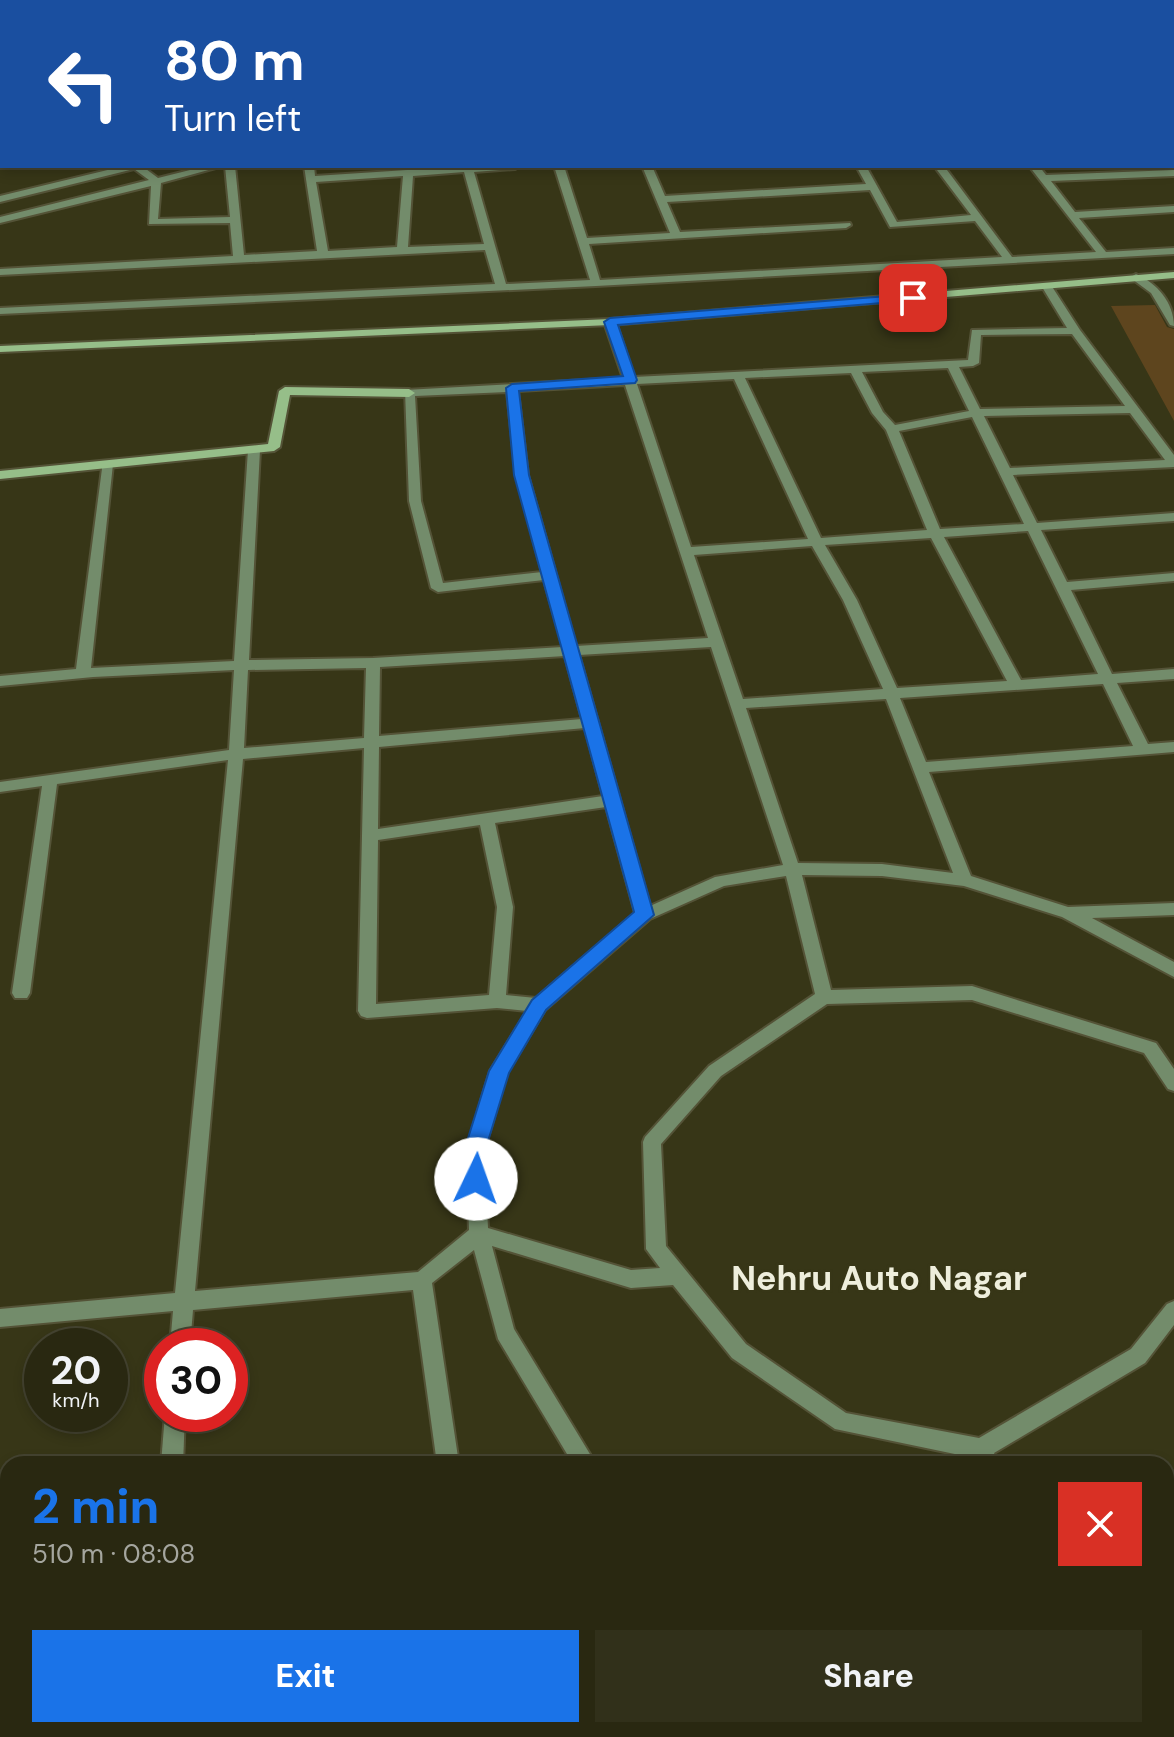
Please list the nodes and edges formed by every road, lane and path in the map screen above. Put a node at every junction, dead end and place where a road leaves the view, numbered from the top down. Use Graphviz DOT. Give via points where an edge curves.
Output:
graph roads {
  1 [pos="128,168"];
  2 [pos="139,168"];
  3 [pos="210,168"];
  4 [pos="230,168"];
  5 [pos="309,168"];
  6 [pos="484,168"];
  7 [pos="560,168"];
  8 [pos="648,168"];
  9 [pos="862,168"];
  10 [pos="940,168"];
  11 [pos="1036,168"];
  12 [pos="468,169"];
  13 [pos="408,173"];
  14 [pos="1174,173"];
  15 [pos="1044,178"];
  16 [pos="311,179"];
  17 [pos="156,181"];
  18 [pos="873,187"];
  19 [pos="0,199"];
  20 [pos="661,199"];
  21 [pos="1174,209"];
  22 [pos="1072,215"];
  23 [pos="977,218"];
  24 [pos="0,220"];
  25 [pos="235,220"];
  26 [pos="846,225"];
  27 [pos="676,235"];
  28 [pos="583,241"];
  29 [pos="490,247"];
  30 [pos="402,250"];
  31 [pos="1174,251"];
  32 [pos="323,254"];
  33 [pos="1104,256"];
  34 [pos="239,259"];
  35 [pos="1010,261"];
  36 [pos="0,272"];
  37 [pos="1174,275"];
  38 [pos="1136,277"];
  39 [pos="596,283"];
  40 [pos="501,287"];
  41 [pos="1047,287"];
  42 [pos="0,311"];
  43 [pos="610,322"];
  44 [pos="1174,323"];
  45 [pos="1075,331"];
  46 [pos="0,349"];
  47 [pos="952,364"];
  48 [pos="855,369"];
  49 [pos="738,375"];
  50 [pos="631,380"];
  51 [pos="512,388"];
  52 [pos="409,393"];
  53 [pos="1133,409"];
  54 [pos="976,413"];
  55 [pos="892,429"];
  56 [pos="254,450"];
  57 [pos="107,464"];
  58 [pos="1006,472"];
  59 [pos="0,475"];
  60 [pos="1174,517"];
  61 [pos="1033,527"];
  62 [pos="935,533"];
  63 [pos="816,541"];
  64 [pos="688,551"];
  65 [pos="550,575"];
  66 [pos="1174,577"];
  67 [pos="1063,587"];
  68 [pos="717,642"];
  69 [pos="571,652"];
  70 [pos="373,663"];
  71 [pos="242,664"];
  72 [pos="83,672"];
  73 [pos="1174,674"];
  74 [pos="1108,679"];
  75 [pos="0,681"];
  76 [pos="1017,686"];
  77 [pos="891,692"];
  78 [pos="737,704"];
  79 [pos="591,723"];
  80 [pos="371,742"];
  81 [pos="1174,747"];
  82 [pos="1143,750"];
  83 [pos="236,754"];
  84 [pos="922,767"];
  85 [pos="50,781"];
  86 [pos="0,787"];
  87 [pos="614,800"];
  88 [pos="486,818"];
  89 [pos="370,836"];
  90 [pos="792,869"];
  91 [pos="964,880"];
  92 [pos="1174,909"];
  93 [pos="1068,913"];
  94 [pos="644,915"];
  95 [pos="1174,970"];
  96 [pos="21,993"];
  97 [pos="824,997"];
  98 [pos="497,1001"];
  99 [pos="539,1005"];
  100 [pos="1174,1084"];
  101 [pos="479,1234"];
  102 [pos="677,1276"];
  103 [pos="422,1280"];
  104 [pos="183,1301"];
  105 [pos="1174,1310"];
  106 [pos="0,1318"];
  107 [pos="181,1328"];
  108 [pos="174,1432"];
  109 [pos="172,1456"];
  110 [pos="447,1456"];
  111 [pos="580,1456"];
  112 [pos="980,1456"];
  113 [pos="986,1456"];
  1 -- 19 [label="street"];
  2 -- 17 [label="street"];
  3 -- 17 [label="street"];
  4 -- 25 [label="street"];
  5 -- 16 [label="street"];
  6 -- 12 [label="street"];
  7 -- 28 [label="street"];
  8 -- 20 [label="street"];
  9 -- 18 [label="street"];
  10 -- 23 [label="street"];
  11 -- 15 [label="street"];
  12 -- 13 [label="street"];
  12 -- 29 [label="street"];
  13 -- 16 [label="street"];
  13 -- 30 [label="street"];
  14 -- 15 [label="street"];
  15 -- 22 [label="street"];
  16 -- 32 [label="street"];
  17 -- 24 [label="street"];
  17 -- 25 [label="street" via="153,222"];
  18 -- 20 [label="street"];
  18 -- 23 [label="street" via="894,225"];
  20 -- 27 [label="street"];
  21 -- 22 [label="street"];
  22 -- 33 [label="street"];
  23 -- 35 [label="street"];
  25 -- 34 [label="street"];
  26 -- 27 [label="street"];
  27 -- 28 [label="street"];
  28 -- 39 [label="street"];
  29 -- 30 [label="street"];
  29 -- 40 [label="street"];
  30 -- 32 [label="street"];
  31 -- 33 [label="street"];
  32 -- 34 [label="street"];
  33 -- 35 [label="street"];
  34 -- 36 [label="street"];
  35 -- 39 [label="street"];
  37 -- 38 [label="main road"];
  38 -- 41 [label="main road"];
  38 -- 44 [label="street" via="1155,291"];
  39 -- 40 [label="street"];
  40 -- 42 [label="street"];
  41 -- 43 [label="main road"];
  41 -- 45 [label="street"];
  43 -- 46 [label="main road"];
  43 -- 50 [label="street"];
  45 -- 47 [label="street" via="976,332 973,363"];
  45 -- 53 [label="street"];
  47 -- 48 [label="street"];
  47 -- 54 [label="street"];
  48 -- 49 [label="street"];
  48 -- 55 [label="street"];
  49 -- 50 [label="street"];
  49 -- 63 [label="street"];
  50 -- 51 [label="street"];
  50 -- 64 [label="street"];
  51 -- 52 [label="street"];
  51 -- 65 [label="street" via="522,475"];
  52 -- 56 [label="main road" via="285,391 274,447"];
  52 -- 65 [label="street" via="415,501 438,588"];
  53 -- 54 [label="street"];
  53 -- 58 [label="street" via="1174,463"];
  54 -- 55 [label="street"];
  54 -- 58 [label="street"];
  55 -- 62 [label="street"];
  56 -- 57 [label="main road"];
  56 -- 71 [label="street"];
  57 -- 59 [label="main road"];
  57 -- 72 [label="street"];
  58 -- 61 [label="street"];
  60 -- 61 [label="street"];
  61 -- 62 [label="street"];
  61 -- 67 [label="street"];
  62 -- 63 [label="street"];
  62 -- 76 [label="street"];
  63 -- 64 [label="street"];
  63 -- 77 [label="street" via="850,600"];
  64 -- 68 [label="street"];
  65 -- 69 [label="street"];
  66 -- 67 [label="street"];
  67 -- 74 [label="street"];
  68 -- 69 [label="street"];
  68 -- 78 [label="street"];
  69 -- 70 [label="street"];
  69 -- 79 [label="street"];
  70 -- 71 [label="street"];
  70 -- 80 [label="street"];
  71 -- 72 [label="street"];
  71 -- 83 [label="street"];
  72 -- 75 [label="street"];
  73 -- 74 [label="street"];
  74 -- 76 [label="street"];
  74 -- 82 [label="street"];
  76 -- 77 [label="street"];
  77 -- 78 [label="street"];
  77 -- 84 [label="street"];
  78 -- 90 [label="street"];
  79 -- 80 [label="street"];
  79 -- 87 [label="street"];
  80 -- 83 [label="street"];
  80 -- 89 [label="street"];
  81 -- 82 [label="street"];
  82 -- 84 [label="street"];
  83 -- 85 [label="street"];
  83 -- 104 [label="street"];
  84 -- 91 [label="street"];
  85 -- 86 [label="street"];
  85 -- 96 [label="street"];
  87 -- 88 [label="street"];
  87 -- 94 [label="street"];
  88 -- 89 [label="street"];
  88 -- 98 [label="street" via="505,907"];
  89 -- 98 [label="street" via="367,1011"];
  90 -- 91 [label="street" via="882,870"];
  90 -- 94 [label="street" via="721,881"];
  90 -- 97 [label="street"];
  91 -- 93 [label="street"];
  92 -- 93 [label="street"];
  93 -- 95 [label="street"];
  94 -- 99 [label="street"];
  97 -- 100 [label="street" via="972,993 1150,1048"];
  97 -- 102 [label="street" via="715,1071 652,1142 656,1249"];
  98 -- 99 [label="street"];
  99 -- 101 [label="street" via="499,1071 475,1151"];
  101 -- 102 [label="street" via="631,1279"];
  101 -- 103 [label="street"];
  101 -- 111 [label="street" via="505,1332"];
  102 -- 112 [label="street" via="739,1351 842,1422"];
  103 -- 104 [label="street"];
  103 -- 110 [label="street"];
  104 -- 106 [label="street"];
  104 -- 107 [label="street"];
  105 -- 113 [label="street" via="1138,1356"];
  108 -- 109 [label="street"];
}
